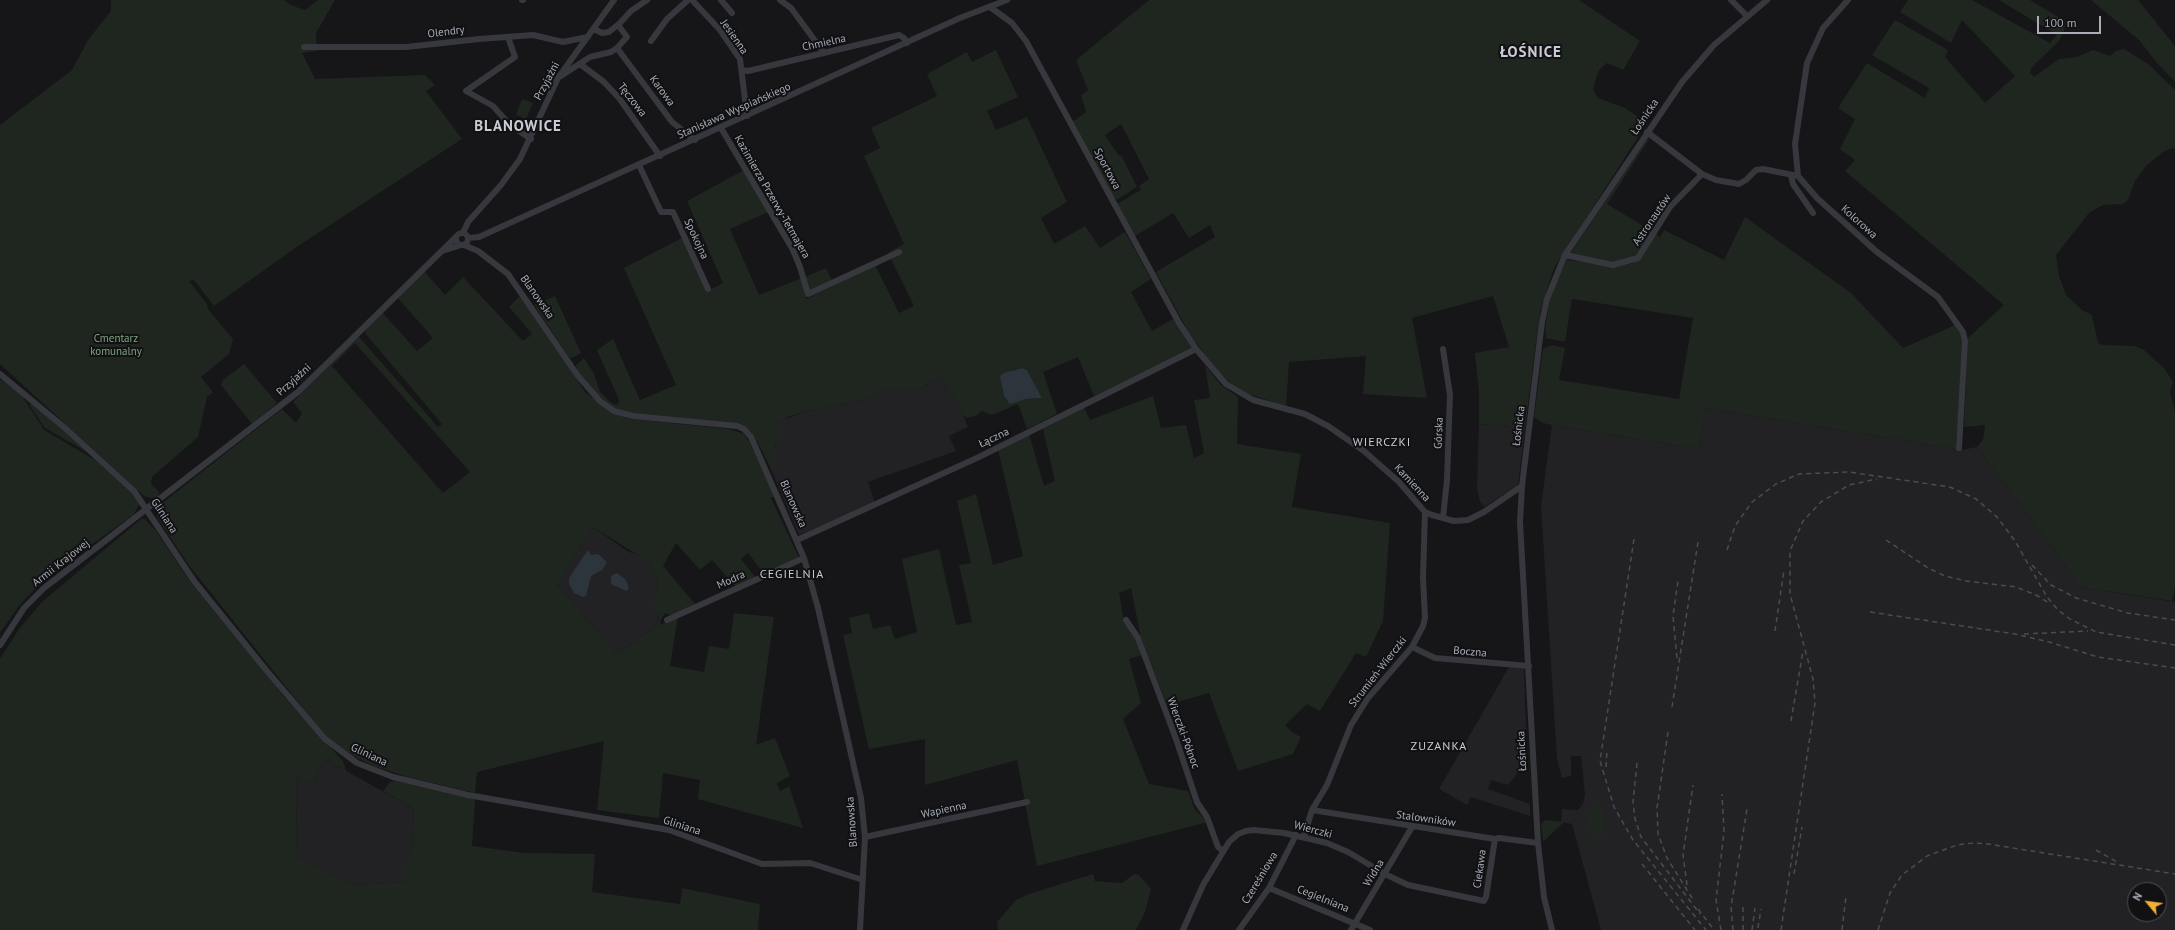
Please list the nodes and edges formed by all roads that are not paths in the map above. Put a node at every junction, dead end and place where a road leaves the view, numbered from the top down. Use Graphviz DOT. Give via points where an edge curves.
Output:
graph roads {
  1 [pos="614,0"];
  2 [pos="647,0"];
  3 [pos="688,0"];
  4 [pos="692,0"];
  5 [pos="721,0"];
  6 [pos="780,0"];
  7 [pos="1007,0"];
  8 [pos="1731,0"];
  9 [pos="1768,0"];
  10 [pos="1848,0"];
  11 [pos="990,7"];
  12 [pos="732,13"];
  13 [pos="1747,16"];
  14 [pos="618,25"];
  15 [pos="594,29"];
  16 [pos="508,37"];
  17 [pos="588,37"];
  18 [pos="651,41"];
  19 [pos="907,43"];
  20 [pos="304,47"];
  21 [pos="617,48"];
  22 [pos="824,53"];
  23 [pos="580,64"];
  24 [pos="742,70"];
  25 [pos="558,78"];
  26 [pos="747,116"];
  27 [pos="721,128"];
  28 [pos="1647,132"];
  29 [pos="531,139"];
  30 [pos="695,140"];
  31 [pos="660,156"];
  32 [pos="639,165"];
  33 [pos="1702,174"];
  34 [pos="1794,176"];
  35 [pos="1813,213"];
  36 [pos="463,233"];
  37 [pos="456,237"];
  38 [pos="471,239"];
  39 [pos="462,245"];
  40 [pos="441,251"];
  41 [pos="478,251"];
  42 [pos="899,252"];
  43 [pos="1565,255"];
  44 [pos="708,289"];
  45 [pos="1196,349"];
  46 [pos="1443,349"];
  47 [pos="0,374"];
  48 [pos="1958,448"];
  49 [pos="1522,486"];
  50 [pos="148,510"];
  51 [pos="1425,512"];
  52 [pos="1443,518"];
  53 [pos="797,540"];
  54 [pos="804,558"];
  55 [pos="667,620"];
  56 [pos="1126,620"];
  57 [pos="0,645"];
  58 [pos="1412,647"];
  59 [pos="1528,666"];
  60 [pos="1027,802"];
  61 [pos="1312,810"];
  62 [pos="1412,827"];
  63 [pos="1296,835"];
  64 [pos="1304,836"];
  65 [pos="865,837"];
  66 [pos="1495,839"];
  67 [pos="1538,843"];
  68 [pos="1223,851"];
  69 [pos="1385,874"];
  70 [pos="863,880"];
  71 [pos="1268,888"];
  72 [pos="1484,901"];
  73 [pos="1356,923"];
  74 [pos="1242,929"];
  75 [pos="860,930"];
  76 [pos="1184,930"];
  77 [pos="1352,930"];
  78 [pos="1370,930"];
  79 [pos="1552,930"];
  1 -- 15 [label="street, Przyjaźni"];
  2 -- 14 [label="street" via="631,11"];
  3 -- 18 [label="street" via="667,19"];
  4 -- 24 [label="street, Jesienna" via="720,30 740,59"];
  5 -- 12 [label="street"];
  6 -- 22 [label="street" via="791,8"];
  7 -- 11 [label="street, Stanisława Wyspiańskiego"];
  8 -- 13 [label="street"];
  9 -- 13 [label="street, Łośnicka"];
  10 -- 34 [label="street" via="1823,28 1807,63 1795,144"];
  11 -- 19 [label="street, Stanisława Wyspiańskiego"];
  11 -- 45 [label="street, Sportowa" via="1012,23 1026,40 1179,323"];
  13 -- 28 [label="street, Łośnicka" via="1695,65"];
  14 -- 15 [label="street" via="604,33"];
  14 -- 21 [label="street" via="627,37"];
  15 -- 17 [label="street, Przyjaźni"];
  16 -- 17 [label="street, Olendry" via="533,35 563,42"];
  16 -- 20 [label="street, Olendry" via="406,47"];
  16 -- 29 [label="street" via="515,58 466,91 493,106 510,125"];
  17 -- 25 [label="street, Przyjaźni"];
  19 -- 22 [label="street, Chmielna" via="899,35"];
  19 -- 26 [label="street, Stanisława Wyspiańskiego"];
  21 -- 23 [label="street" via="590,57"];
  21 -- 30 [label="street, Karowa" via="672,122"];
  22 -- 24 [label="street, Chmielna" via="748,71"];
  23 -- 25 [label="street"];
  23 -- 31 [label="street, Tęczowa" via="604,82 619,98"];
  24 -- 26 [label="street, Jesienna"];
  25 -- 29 [label="street, Przyjaźni"];
  26 -- 27 [label="street, Stanisława Wyspiańskiego"];
  27 -- 30 [label="street, Stanisława Wyspiańskiego"];
  27 -- 42 [label="street, Kazimierza Przerwy-Tetmajera" via="793,250 808,294"];
  28 -- 33 [label="street"];
  28 -- 43 [label="street, Łośnicka"];
  29 -- 36 [label="street, Przyjaźni" via="511,172 468,222"];
  30 -- 31 [label="street, Stanisława Wyspiańskiego"];
  31 -- 32 [label="street, Stanisława Wyspiańskiego"];
  32 -- 38 [label="street, Stanisława Wyspiańskiego"];
  32 -- 44 [label="street, Spokojna" via="661,212 673,212"];
  33 -- 34 [label="street" via="1736,185 1743,183 1761,169"];
  33 -- 43 [label="street, Astronautów" via="1670,207 1638,258 1613,265"];
  34 -- 35 [label="street" via="1793,184"];
  34 -- 48 [label="street, Kolorowa" via="1877,252 1938,297 1963,332 1965,341"];
  36 -- 37 [label="street, Przyjaźni" via="458,233"];
  36 -- 38 [label="street"];
  37 -- 39 [label="street" via="457,243"];
  37 -- 40 [label="street, Przyjaźni"];
  38 -- 39 [label="street"];
  38 -- 41 [label="street"];
  39 -- 40 [label="street, Przyjaźni"];
  39 -- 41 [label="street, Blanowska"];
  40 -- 50 [label="street, Przyjaźni" via="302,388"];
  41 -- 53 [label="street, Blanowska" via="511,277 578,376 600,401 614,411 633,416 737,426 748,432"];
  43 -- 49 [label="street, Łośnicka" via="1552,282 1542,322"];
  45 -- 51 [label="street, Kamienna" via="1220,379 1238,393 1253,400 1306,414 1364,451 1399,482"];
  45 -- 53 [label="street, Łączna" via="983,455"];
  46 -- 52 [label="street, Górska" via="1450,395"];
  47 -- 50 [label="street, Gliniana" via="126,482"];
  49 -- 52 [label="street, Kamienna" via="1470,519 1461,521"];
  49 -- 59 [label="street, Łośnicka" via="1520,522"];
  50 -- 57 [label="street, Armii Krajowej" via="44,588 24,608"];
  50 -- 70 [label="street, Gliniana" via="194,581 266,670 324,739 357,763 393,777 468,795 669,830 762,864 806,863"];
  51 -- 52 [label="street, Kamienna"];
  51 -- 58 [label="street, Strumień-Wierczki" via="1425,618"];
  53 -- 54 [label="street, Blanowska"];
  54 -- 55 [label="street, Modra"];
  54 -- 65 [label="street, Blanowska" via="861,798"];
  56 -- 68 [label="street, Wierczki-Północ" via="1138,638 1197,802 1209,820 1218,847"];
  58 -- 59 [label="street, Boczna" via="1429,656 1453,661"];
  58 -- 61 [label="street, Strumień-Wierczki" via="1359,712 1327,785"];
  59 -- 67 [label="street, Łośnicka"];
  60 -- 65 [label="street, Wapienna"];
  61 -- 62 [label="street, Stalowników"];
  61 -- 64 [label="street, Strumień-Wierczki"];
  62 -- 66 [label="street, Stalowników"];
  62 -- 69 [label="street, Widna"];
  63 -- 64 [label="street, Wierczki"];
  63 -- 68 [label="street, Wierczki" via="1246,831 1233,837"];
  63 -- 71 [label="street, Czereśniowa"];
  64 -- 69 [label="street, Wierczki" via="1348,852"];
  65 -- 70 [label="street, Blanowska"];
  66 -- 67 [label="street, Stalowników"];
  66 -- 72 [label="street, Ciekawa"];
  67 -- 79 [label="street, Łośnicka" via="1544,897"];
  68 -- 76 [label="street, Wierczki" via="1203,885"];
  69 -- 72 [label="street, Wierczki" via="1408,885"];
  69 -- 73 [label="street, Widna"];
  70 -- 75 [label="street, Blanowska"];
  71 -- 73 [label="street, Cegielniana"];
  71 -- 74 [label="street, Czereśniowa"];
  73 -- 77 [label="street, Widna"];
  73 -- 78 [label="street, Cegielniana"];
}
